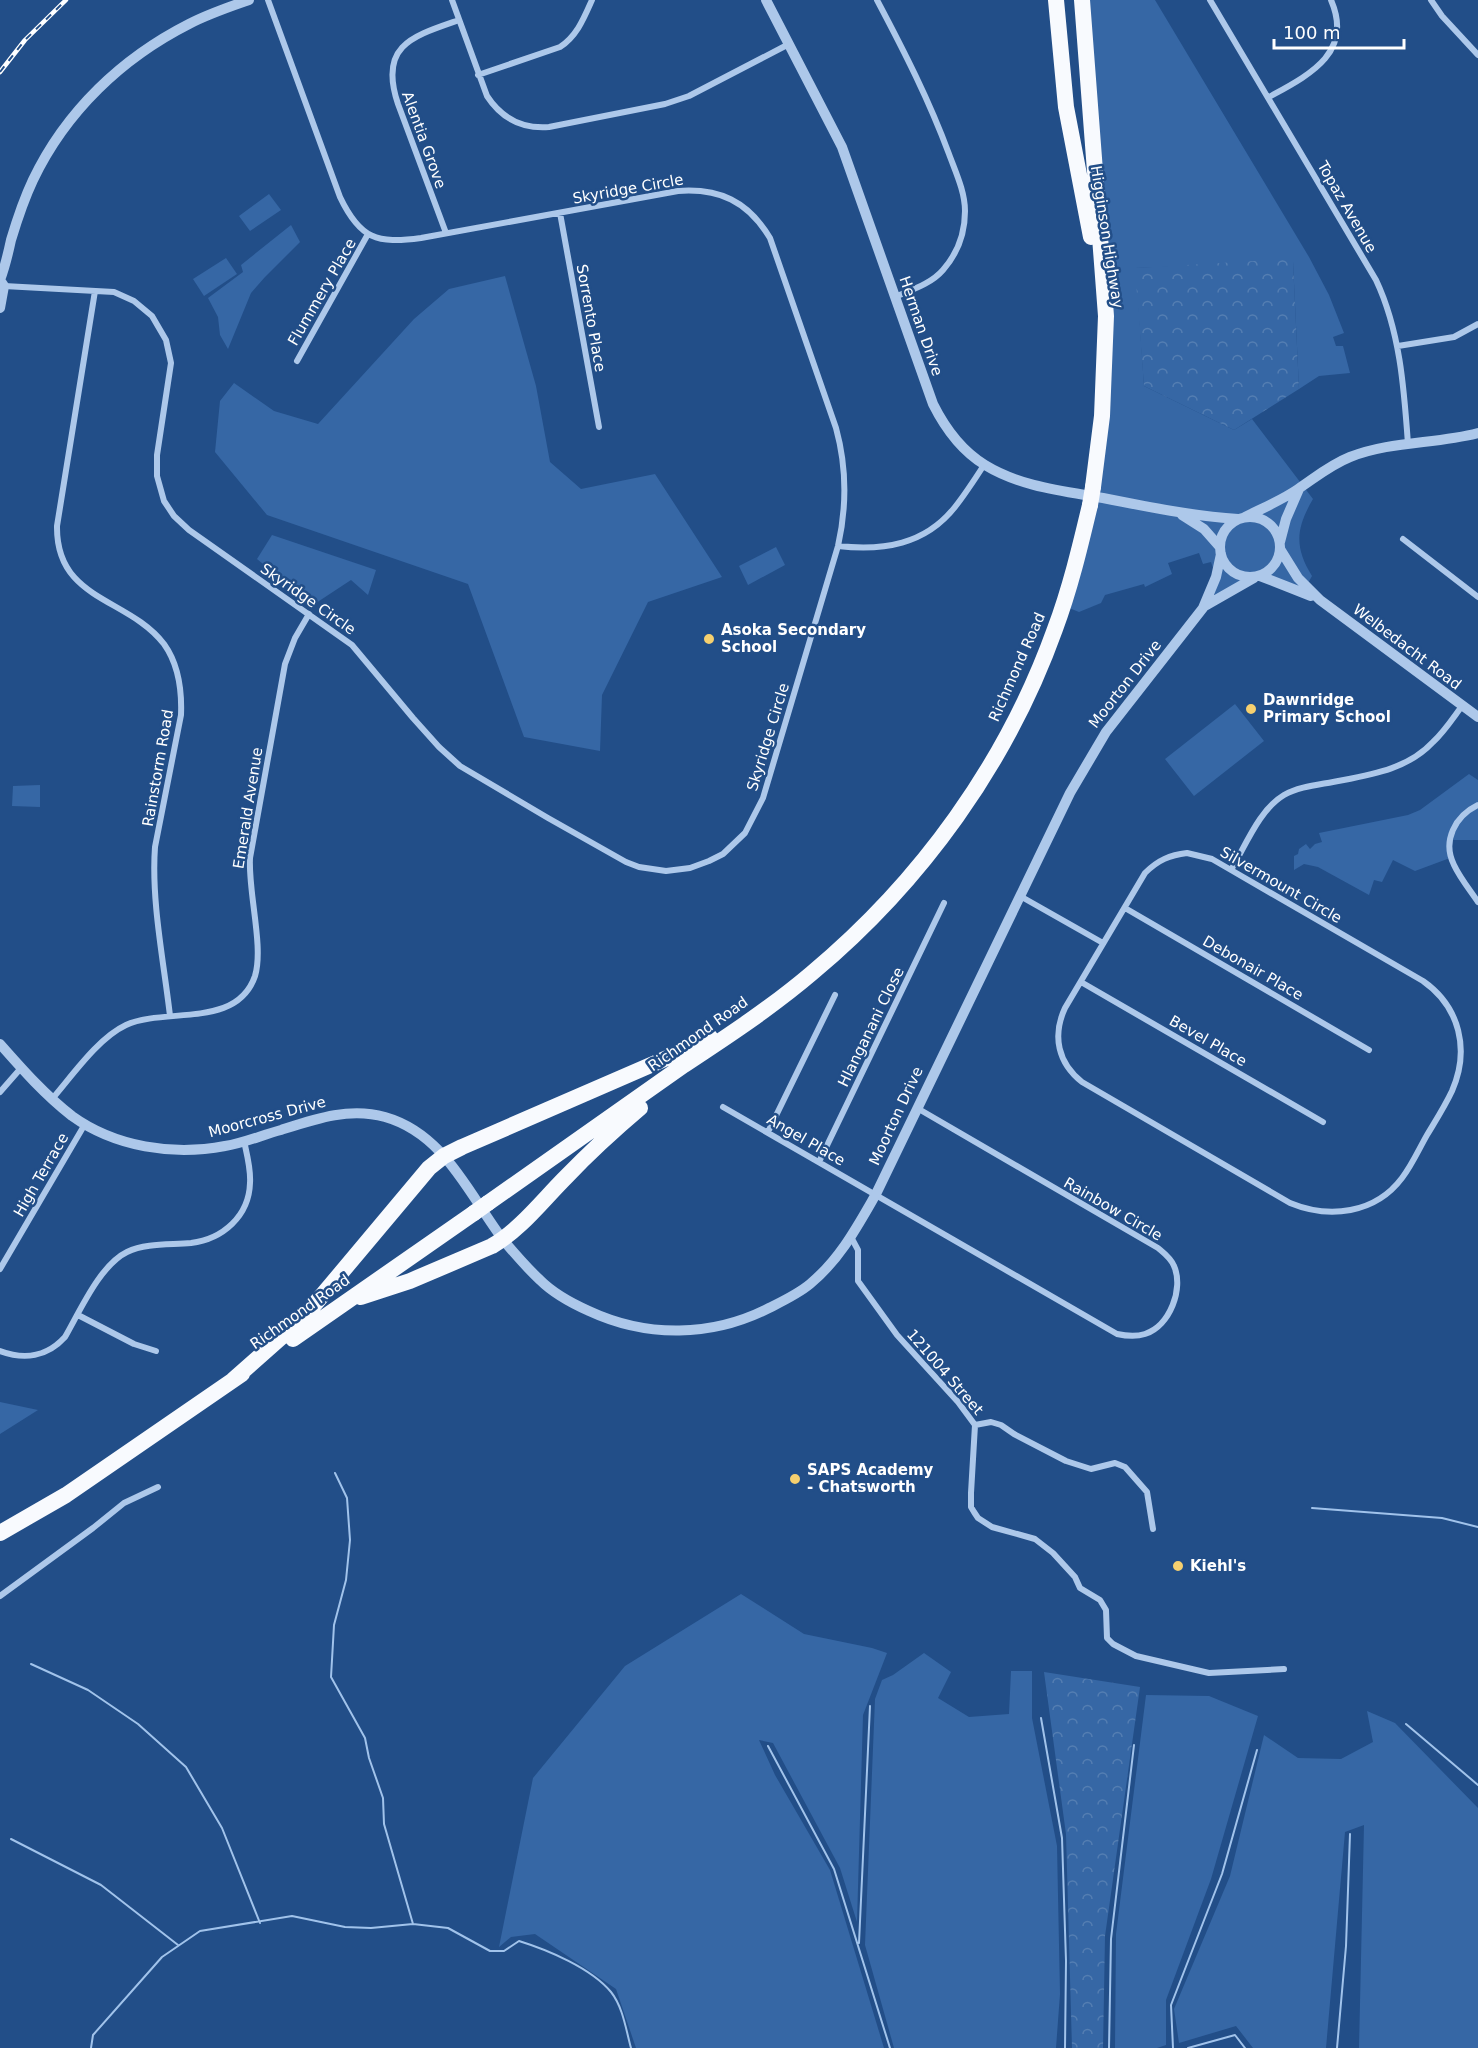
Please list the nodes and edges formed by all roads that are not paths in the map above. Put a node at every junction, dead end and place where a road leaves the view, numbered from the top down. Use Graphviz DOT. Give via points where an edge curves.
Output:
graph roads {
  1 [pos="249,0"];
  2 [pos="268,0"];
  3 [pos="452,0"];
  4 [pos="592,0"];
  5 [pos="766,0"];
  6 [pos="877,0"];
  7 [pos="1056,0"];
  8 [pos="1082,0"];
  9 [pos="1210,0"];
  10 [pos="1331,0"];
  11 [pos="1431,0"];
  12 [pos="459,20"];
  13 [pos="789,44"];
  14 [pos="1478,55"];
  15 [pos="478,75"];
  16 [pos="1269,97"];
  17 [pos="560,213"];
  18 [pos="446,233"];
  19 [pos="368,234"];
  20 [pos="4,286"];
  21 [pos="94,291"];
  22 [pos="894,297"];
  23 [pos="0,308"];
  24 [pos="1478,324"];
  25 [pos="1104,330"];
  26 [pos="1398,346"];
  27 [pos="297,361"];
  28 [pos="599,427"];
  29 [pos="1478,433"];
  30 [pos="1408,445"];
  31 [pos="984,465"];
  32 [pos="1299,488"];
  33 [pos="1179,513"];
  34 [pos="1242,518"];
  35 [pos="1403,539"];
  36 [pos="838,546"];
  37 [pos="1280,546"];
  38 [pos="1220,550"];
  39 [pos="1257,577"];
  40 [pos="1478,597"];
  41 [pos="1320,600"];
  42 [pos="1203,608"];
  43 [pos="309,614"];
  44 [pos="1461,706"];
  45 [pos="1478,717"];
  46 [pos="1478,805"];
  47 [pos="1232,870"];
  48 [pos="1475,892"];
  49 [pos="1019,895"];
  50 [pos="1478,902"];
  51 [pos="944,903"];
  52 [pos="1125,908"];
  53 [pos="1103,943"];
  54 [pos="812,973"];
  55 [pos="1081,982"];
  56 [pos="835,995"];
  57 [pos="170,1016"];
  58 [pos="716,1043"];
  59 [pos="0,1044"];
  60 [pos="1369,1050"];
  61 [pos="21,1068"];
  62 [pos="0,1092"];
  63 [pos="52,1099"];
  64 [pos="723,1107"];
  65 [pos="916,1108"];
  66 [pos="1323,1122"];
  67 [pos="85,1124"];
  68 [pos="768,1132"];
  69 [pos="244,1142"];
  70 [pos="444,1156"];
  71 [pos="819,1162"];
  72 [pos="876,1194"];
  73 [pos="481,1198"];
  74 [pos="852,1237"];
  75 [pos="503,1239"];
  76 [pos="0,1269"];
  77 [pos="347,1301"];
  78 [pos="78,1314"];
  79 [pos="0,1351"];
  80 [pos="156,1351"];
  81 [pos="233,1380"];
  82 [pos="975,1425"];
  83 [pos="158,1487"];
  84 [pos="1153,1529"];
  85 [pos="0,1533"];
  86 [pos="0,1596"];
  87 [pos="1284,1669"];
  1 -- 20 [label="street" via="190,23 154,44 109,78 81,107 46,154 33,181 0,280"];
  2 -- 19 [label="street" via="340,197 352,218"];
  3 -- 12 [label="street"];
  4 -- 15 [label="street" via="576,32 560,47"];
  5 -- 13 [label="street, Herman Drive"];
  6 -- 22 [label="street" via="933,111 961,187 965,209 961,240 943,270"];
  7 -- 25 [label="highway, Higginson Highway" via="1066,107 1089,222"];
  8 -- 25 [label="highway, Higginson Highway"];
  9 -- 16 [label="street, Topaz Avenue"];
  10 -- 16 [label="street" via="1338,28 1332,51 1318,67"];
  11 -- 14 [label="street"];
  12 -- 15 [label="street"];
  12 -- 18 [label="street, Alentia Grove" via="413,37 400,49 391,74"];
  13 -- 15 [label="street" via="673,101 549,127 530,127 502,115 487,96"];
  13 -- 22 [label="street, Herman Drive" via="842,147"];
  16 -- 26 [label="street, Topaz Avenue" via="1376,280"];
  17 -- 18 [label="street, Skyridge Circle"];
  17 -- 28 [label="street, Sorrento Place"];
  17 -- 36 [label="street, Skyridge Circle" via="693,190 717,193 756,218 773,247 841,445 846,491"];
  18 -- 19 [label="street, Skyridge Circle" via="391,241"];
  19 -- 27 [label="street, Flummery Place"];
  20 -- 21 [label="street, Skyridge Circle"];
  20 -- 23 [label="street"];
  21 -- 43 [label="street, Skyridge Circle" via="114,292 134,301 153,316 166,340 171,363 156,466 160,495 169,510 189,530"];
  21 -- 57 [label="street, Rainstorm Road" via="57,539 62,559 73,577 156,635 171,655 179,676 181,715 154,862"];
  22 -- 31 [label="street, Herman Drive" via="940,419"];
  24 -- 26 [label="street" via="1444,340"];
  25 -- 54 [label="highway, Richmond Road, bridge" via="1102,416 1090,505 1055,630 1022,707 965,805 913,874"];
  26 -- 30 [label="street, Topaz Avenue"];
  29 -- 30 [label="street"];
  30 -- 32 [label="street" via="1351,456"];
  31 -- 33 [label="street, Herman Drive" via="1020,482"];
  31 -- 36 [label="street" via="955,507 926,532 886,547"];
  32 -- 34 [label="street"];
  32 -- 37 [label="street"];
  33 -- 34 [label="street, Herman Drive"];
  33 -- 38 [label="street, Herman Drive" via="1204,529"];
  34 -- 37 [label="street" via="1268,523"];
  34 -- 38 [label="street" via="1225,530"];
  35 -- 40 [label="street"];
  36 -- 43 [label="street, Skyridge Circle" via="757,812 745,833 723,854 680,870 657,871 626,862 460,766 413,718 352,645"];
  37 -- 39 [label="street" via="1274,566"];
  37 -- 41 [label="street, Welbedacht Road" via="1298,578"];
  38 -- 39 [label="street" via="1233,572"];
  38 -- 42 [label="street, Moorton Drive" via="1216,577"];
  39 -- 41 [label="street, Welbedacht Road"];
  39 -- 42 [label="street, Moorton Drive"];
  41 -- 44 [label="street, Welbedacht Road"];
  42 -- 49 [label="street, Moorton Drive" via="1106,732 1070,793"];
  43 -- 57 [label="street, Emerald Avenue" via="285,664 250,858 257,951 255,975 242,997 227,1007"];
  44 -- 45 [label="street, Welbedacht Road"];
  44 -- 47 [label="street" via="1435,741 1408,762 1382,772 1310,786 1275,802"];
  46 -- 48 [label="street" via="1459,819 1449,844 1453,864"];
  47 -- 52 [label="street, Silvermount Circle" via="1197,854 1169,856 1145,873"];
  47 -- 55 [label="street, Silvermount Circle" via="1423,981 1436,990 1456,1021 1462,1046 1452,1090 1402,1177 1385,1195 1350,1211 1302,1208 1082,1082 1066,1064 1057,1038 1061,1018"];
  48 -- 50 [label="street"];
  49 -- 53 [label="street"];
  49 -- 65 [label="street, Moorton Drive"];
  51 -- 71 [label="street, Hlanganani Close"];
  52 -- 53 [label="street, Silvermount Circle"];
  52 -- 60 [label="street, Debonair Place"];
  53 -- 55 [label="street, Silvermount Circle"];
  54 -- 58 [label="highway, Richmond Road"];
  54 -- 70 [label="highway" via="690,1048"];
  55 -- 66 [label="street, Bevel Place"];
  56 -- 68 [label="street"];
  57 -- 63 [label="street, Emerald Avenue" via="127,1025 109,1036"];
  58 -- 73 [label="highway, Richmond Road"];
  58 -- 75 [label="highway" via="622,1123"];
  59 -- 61 [label="street, Moorcross Drive"];
  61 -- 62 [label="street"];
  61 -- 63 [label="street, Moorcross Drive"];
  63 -- 67 [label="street, Moorcross Drive"];
  64 -- 68 [label="street, Angel Place"];
  65 -- 72 [label="street, Moorton Drive"];
  65 -- 72 [label="street, Rainbow Circle" via="1158,1248 1177,1272 1177,1290 1170,1309 1159,1326 1146,1334 1117,1334"];
  67 -- 69 [label="street, Moorcross Drive" via="153,1148 201,1149"];
  67 -- 76 [label="street, High Terrace"];
  68 -- 71 [label="street, Angel Place"];
  69 -- 70 [label="street, Moorcross Drive" via="327,1115 373,1114 415,1130"];
  69 -- 78 [label="street" via="250,1182 245,1204 235,1222 210,1239 127,1252 108,1266"];
  70 -- 73 [label="street, Moorcross Drive"];
  70 -- 81 [label="highway" via="429,1168 304,1317"];
  71 -- 72 [label="street, Angel Place"];
  72 -- 74 [label="street, Moorton Drive"];
  73 -- 75 [label="street, Moorton Drive"];
  73 -- 77 [label="highway, Richmond Road, bridge" via="474,1213"];
  74 -- 75 [label="street, Moorton Drive" via="820,1275 780,1303 744,1320 708,1329 669,1332 612,1321 564,1299 538,1279"];
  74 -- 82 [label="street, 121004 Street" via="858,1250 858,1281 897,1335"];
  75 -- 77 [label="highway" via="410,1281"];
  77 -- 81 [label="highway, Richmond Road"];
  78 -- 79 [label="street" via="65,1337 48,1351 22,1357"];
  78 -- 80 [label="street" via="134,1344"];
  81 -- 85 [label="highway, Richmond Road" via="66,1495"];
  82 -- 84 [label="street" via="1000,1425 1066,1461 1091,1469 1115,1463 1125,1467 1146,1492"];
  82 -- 87 [label="street, 121004 Street" via="971,1493 974,1512 992,1527 1035,1539 1053,1553 1080,1588 1100,1600 1106,1610 1107,1638 1113,1644 1136,1656 1209,1673"];
  83 -- 86 [label="street" via="124,1503"];
}
